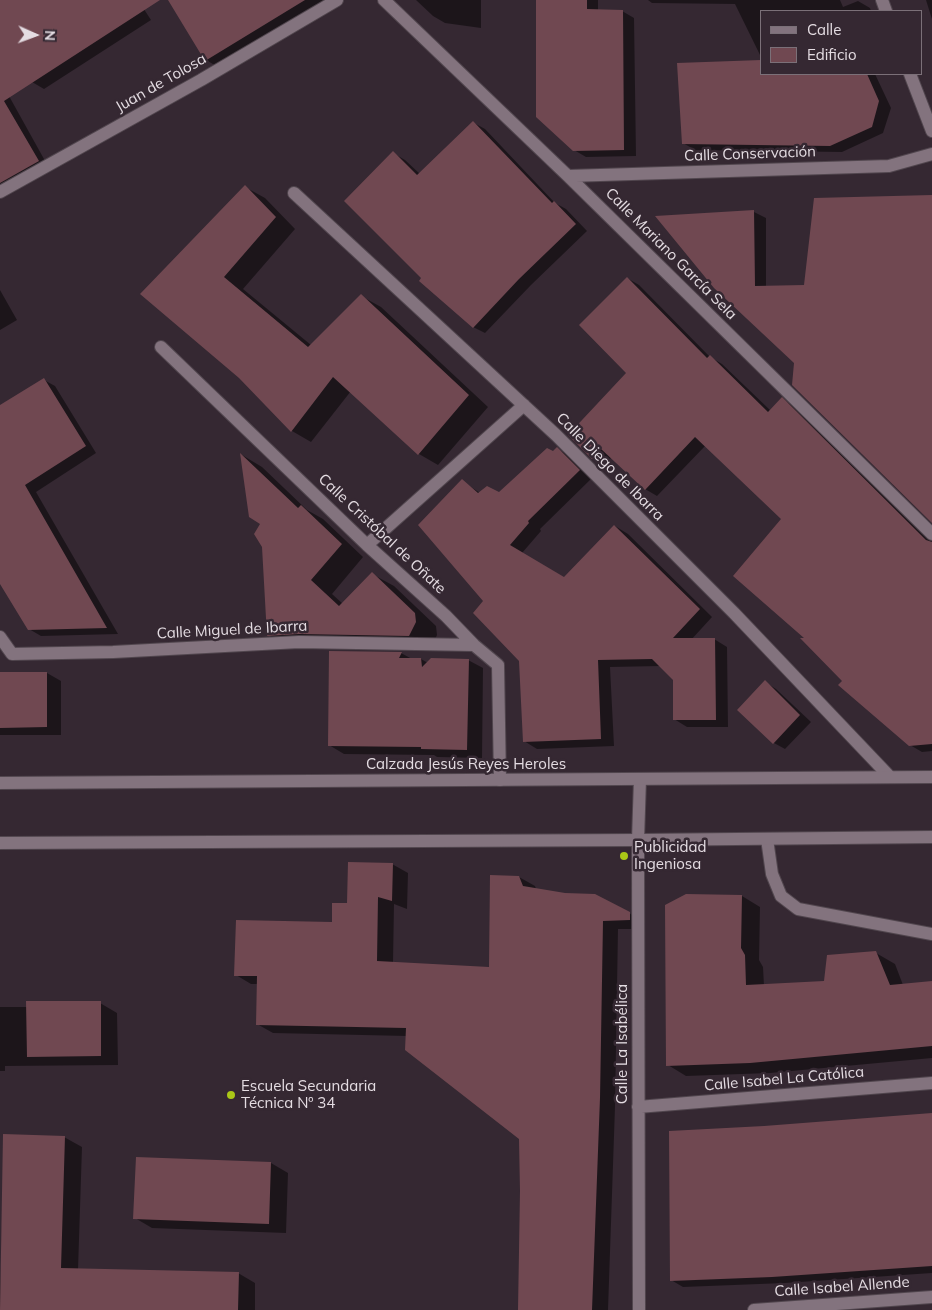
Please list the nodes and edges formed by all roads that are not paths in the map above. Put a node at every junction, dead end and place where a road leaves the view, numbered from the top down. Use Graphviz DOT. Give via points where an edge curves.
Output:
graph roads {
  1 [pos="337,0"];
  2 [pos="384,0"];
  3 [pos="910,75"];
  4 [pos="932,131"];
  5 [pos="932,154"];
  6 [pos="568,176"];
  7 [pos="0,192"];
  8 [pos="294,193"];
  9 [pos="161,347"];
  10 [pos="524,405"];
  11 [pos="932,534"];
  12 [pos="367,545"];
  13 [pos="0,637"];
  14 [pos="474,645"];
  15 [pos="890,777"];
  16 [pos="932,777"];
  17 [pos="640,779"];
  18 [pos="500,780"];
  19 [pos="0,783"];
  20 [pos="932,837"];
  21 [pos="767,839"];
  22 [pos="638,840"];
  23 [pos="0,843"];
  24 [pos="932,934"];
  25 [pos="932,1083"];
  26 [pos="638,1107"];
  27 [pos="932,1297"];
  28 [pos="639,1310"];
  29 [pos="754,1310"];
  1 -- 7 [label="street, Juan de Tolosa"];
  2 -- 6 [label="street, Calle Mariano García Sela"];
  3 -- 4 [label="street"];
  5 -- 6 [label="street, Calle Conservación" via="889,166"];
  6 -- 11 [label="street, Calle Mariano García Sela"];
  8 -- 10 [label="street, Calle Diego de Ibarra"];
  9 -- 12 [label="street, Calle Cristóbal de Oñate"];
  10 -- 12 [label="street"];
  10 -- 15 [label="street, Calle Diego de Ibarra" via="734,613"];
  12 -- 14 [label="street, Calle Cristóbal de Oñate"];
  13 -- 14 [label="street, Calle Miguel de Ibarra" via="12,654 299,642"];
  14 -- 18 [label="street, Calle Cristóbal de Oñate" via="498,665"];
  15 -- 16 [label="street, Calzada Jesús Reyes Heroles"];
  15 -- 17 [label="street, Calzada Jesús Reyes Heroles"];
  17 -- 18 [label="street, Calzada Jesús Reyes Heroles"];
  17 -- 22 [label="street, Calle La Isabélica"];
  18 -- 19 [label="street, Calzada Jesús Reyes Heroles"];
  20 -- 21 [label="street"];
  21 -- 22 [label="street"];
  21 -- 24 [label="street" via="772,874 781,896 798,909"];
  22 -- 23 [label="street"];
  22 -- 26 [label="street, Calle La Isabélica"];
  25 -- 26 [label="street, Calle Isabel La Católica"];
  26 -- 28 [label="street, Calle La Isabélica"];
  27 -- 29 [label="street, Calle Isabel Allende"];
}
